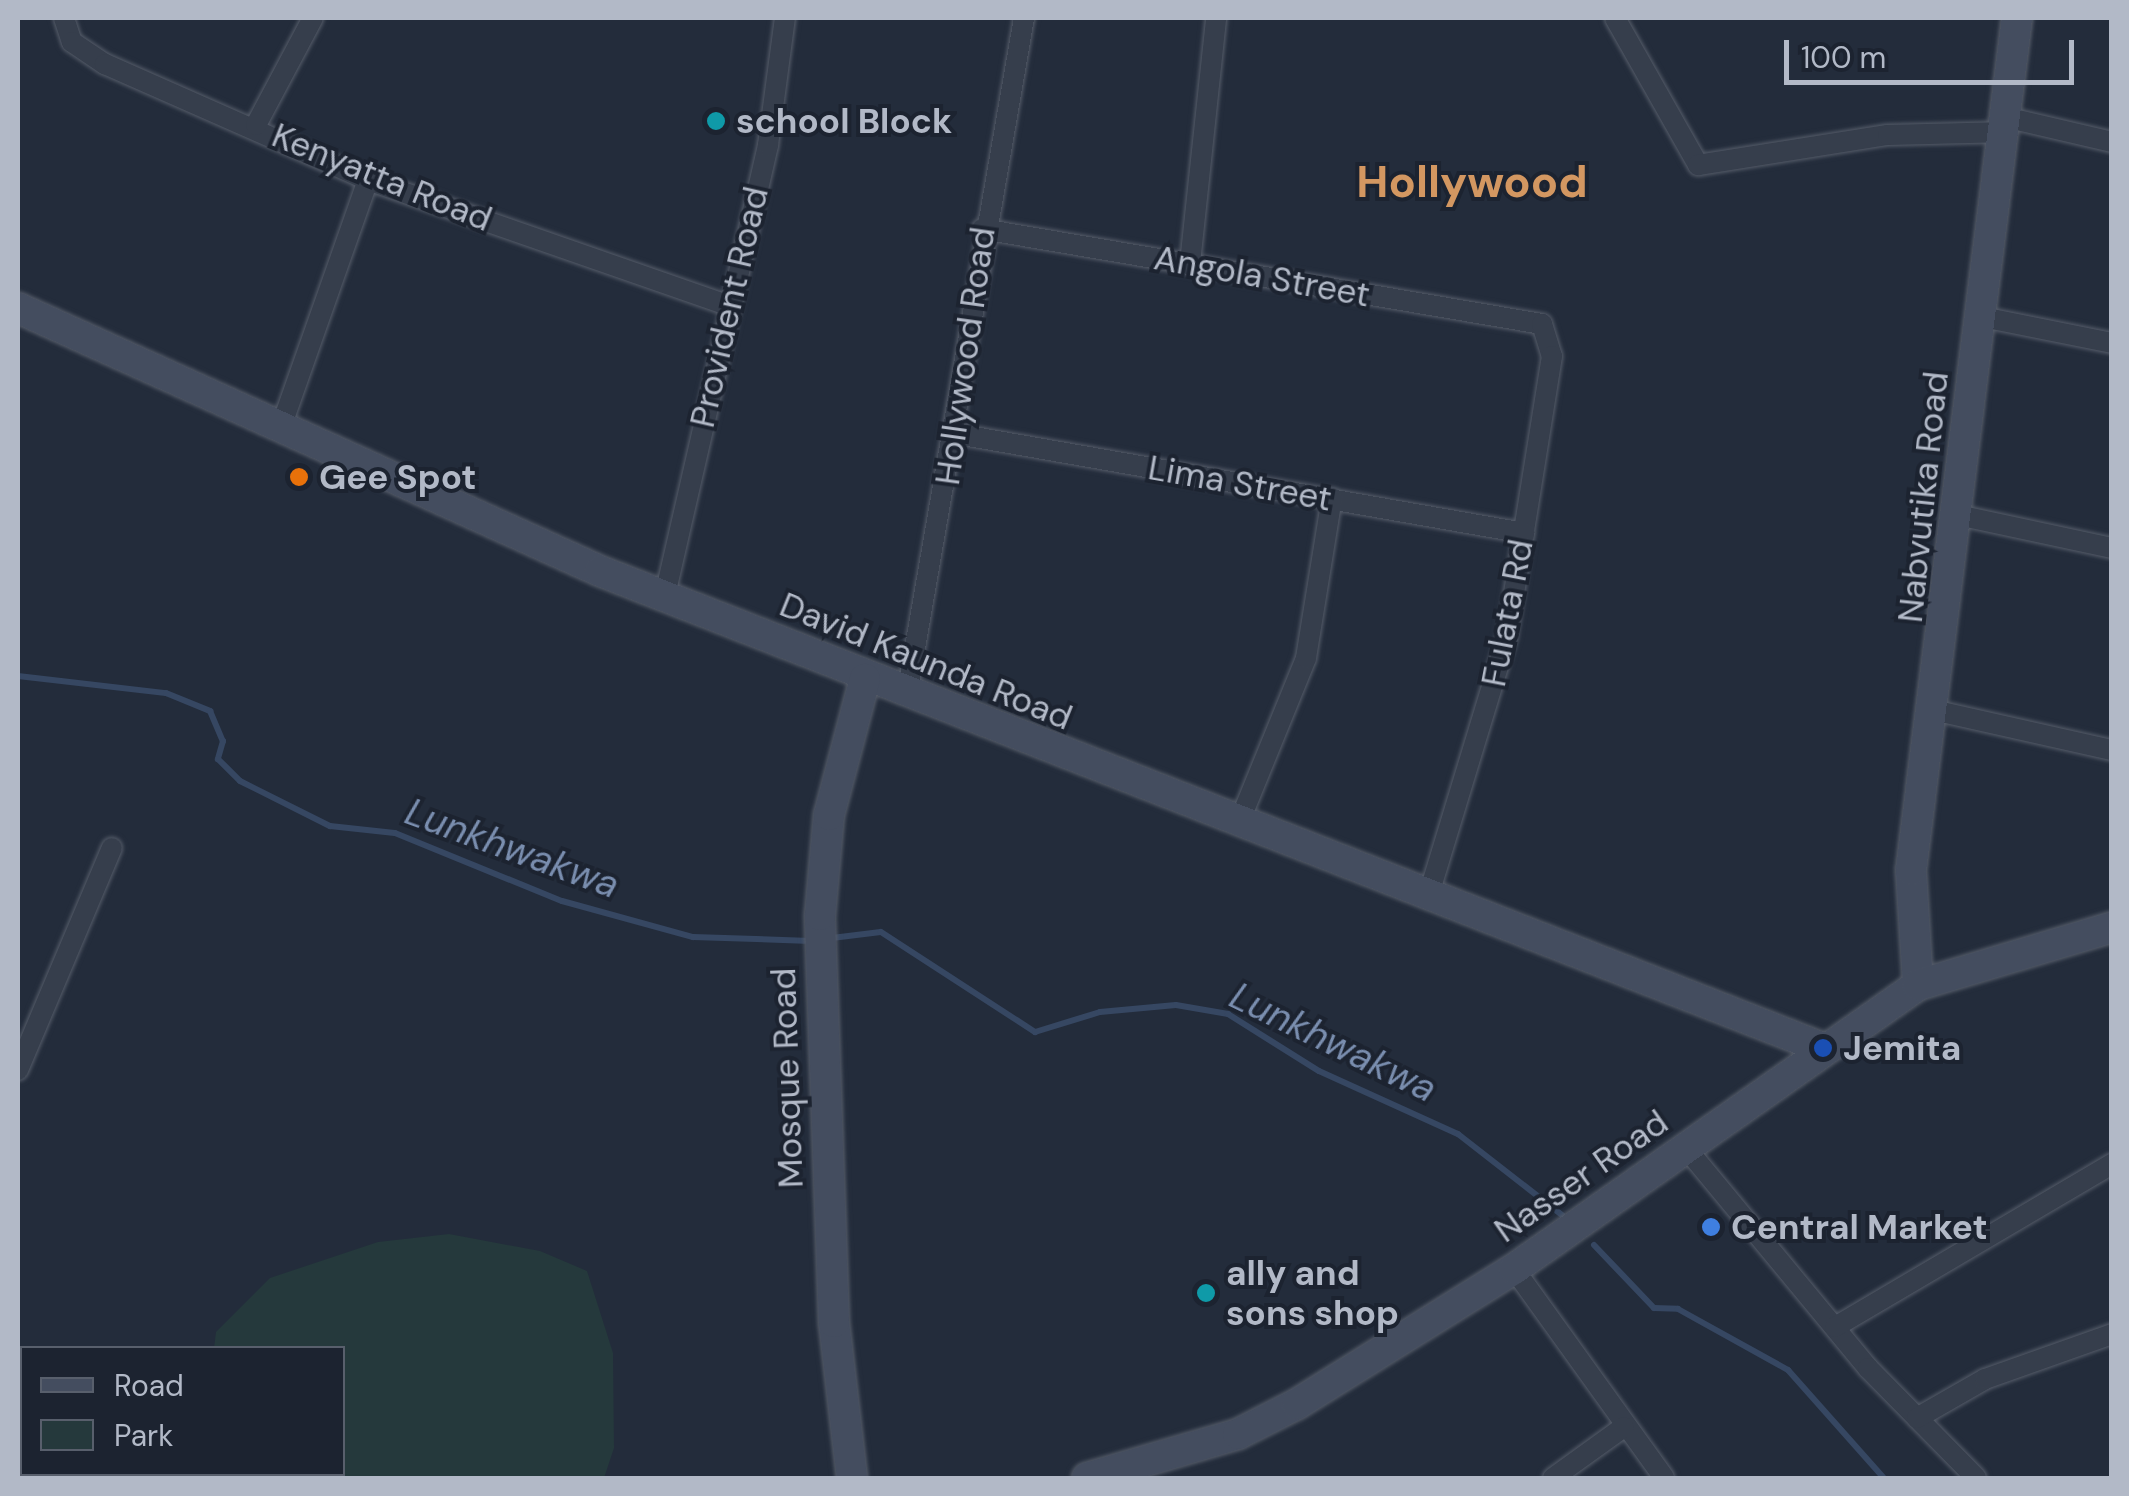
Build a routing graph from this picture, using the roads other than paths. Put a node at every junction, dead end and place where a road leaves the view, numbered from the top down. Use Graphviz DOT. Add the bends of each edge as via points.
graph roads {
  1 [pos="64,18"];
  2 [pos="313,18"];
  3 [pos="785,18"];
  4 [pos="1024,18"];
  5 [pos="1216,18"];
  6 [pos="1615,18"];
  7 [pos="2017,18"];
  8 [pos="2008,125"];
  9 [pos="256,126"];
  10 [pos="2112,142"];
  11 [pos="368,180"];
  12 [pos="982,229"];
  13 [pos="1190,264"];
  14 [pos="726,305"];
  15 [pos="18,308"];
  16 [pos="1982,317"];
  17 [pos="1542,324"];
  18 [pos="2112,343"];
  19 [pos="281,427"];
  20 [pos="956,434"];
  21 [pos="1332,498"];
  22 [pos="1958,516"];
  23 [pos="1524,534"];
  24 [pos="2112,548"];
  25 [pos="665,596"];
  26 [pos="866,679"];
  27 [pos="907,694"];
  28 [pos="1936,712"];
  29 [pos="2112,750"];
  30 [pos="1238,825"];
  31 [pos="112,848"];
  32 [pos="1428,897"];
  33 [pos="2112,928"];
  34 [pos="1918,985"];
  35 [pos="1823,1048"];
  36 [pos="18,1070"];
  37 [pos="1686,1148"];
  38 [pos="2112,1164"];
  39 [pos="1514,1269"];
  40 [pos="1835,1328"];
  41 [pos="2112,1334"];
  42 [pos="1917,1418"];
  43 [pos="1624,1427"];
  44 [pos="852,1478"];
  45 [pos="1087,1478"];
  46 [pos="1554,1478"];
  47 [pos="1664,1478"];
  48 [pos="1976,1478"];
  1 -- 9 [label="street, Kenyatta Road" via="72,42 105,64"];
  2 -- 9 [label="street"];
  3 -- 14 [label="street, Provident Road" via="768,145"];
  4 -- 12 [label="street, Hollywood Road"];
  5 -- 13 [label="street"];
  6 -- 8 [label="street" via="1698,165 1888,135"];
  7 -- 8 [label="street, Nabvutika Road"];
  8 -- 10 [label="street"];
  8 -- 16 [label="street, Nabvutika Road"];
  9 -- 11 [label="street, Kenyatta Road"];
  11 -- 14 [label="street, Kenyatta Road"];
  11 -- 19 [label="street"];
  12 -- 13 [label="street, Angola Street"];
  12 -- 20 [label="street, Hollywood Road"];
  13 -- 17 [label="street, Angola Street"];
  14 -- 25 [label="street, Provident Road"];
  15 -- 19 [label="street, David Kaunda Road"];
  16 -- 18 [label="street"];
  16 -- 22 [label="street, Nabvutika Road"];
  17 -- 23 [label="street, Fulata Rd" via="1552,356"];
  19 -- 25 [label="street, David Kaunda Road"];
  20 -- 21 [label="street, Lima Street"];
  20 -- 27 [label="street, Hollywood Road"];
  21 -- 23 [label="street, Lima Street"];
  21 -- 30 [label="street" via="1306,658"];
  22 -- 24 [label="street"];
  22 -- 28 [label="street, Nabvutika Road"];
  23 -- 32 [label="street, Fulata Rd" via="1497,675"];
  25 -- 26 [label="street, David Kaunda Road"];
  26 -- 27 [label="street, David Kaunda Road"];
  26 -- 44 [label="street, Mosque Road" via="829,815 820,915 834,1322"];
  27 -- 30 [label="street, David Kaunda Road"];
  28 -- 29 [label="street"];
  28 -- 34 [label="street, Nabvutika Road" via="1911,870"];
  30 -- 32 [label="street, David Kaunda Road"];
  31 -- 36 [label="street"];
  32 -- 35 [label="street, David Kaunda Road"];
  33 -- 34 [label="street, Nasser Road"];
  34 -- 35 [label="street, Nasser Road"];
  35 -- 37 [label="street, Nasser Road"];
  37 -- 39 [label="street, Nasser Road"];
  37 -- 40 [label="street"];
  38 -- 40 [label="street"];
  39 -- 43 [label="street"];
  39 -- 45 [label="street, Nasser Road" via="1238,1434"];
  40 -- 42 [label="street"];
  41 -- 42 [label="street" via="1985,1379"];
  42 -- 48 [label="street"];
  43 -- 46 [label="street"];
  43 -- 47 [label="street"];
}
